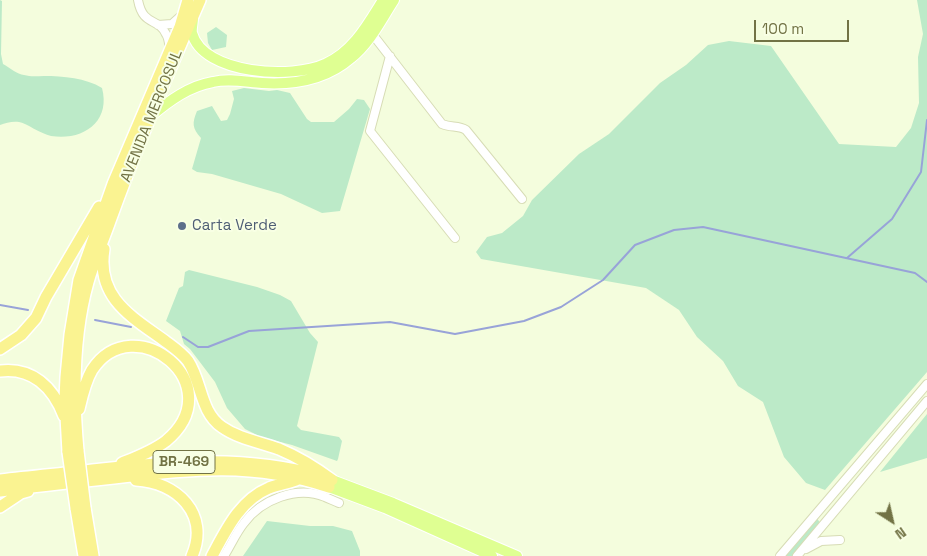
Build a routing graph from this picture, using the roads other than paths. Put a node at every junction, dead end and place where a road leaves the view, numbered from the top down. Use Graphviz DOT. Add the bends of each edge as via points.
graph roads {
  1 [pos="138,0"];
  2 [pos="188,0"];
  3 [pos="200,0"];
  4 [pos="383,0"];
  5 [pos="394,0"];
  6 [pos="188,14"];
  7 [pos="158,25"];
  8 [pos="369,30"];
  9 [pos="170,51"];
  10 [pos="390,56"];
  11 [pos="150,117"];
  12 [pos="113,184"];
  13 [pos="522,199"];
  14 [pos="106,233"];
  15 [pos="455,238"];
  16 [pos="0,349"];
  17 [pos="0,372"];
  18 [pos="927,384"];
  19 [pos="927,401"];
  20 [pos="71,426"];
  21 [pos="110,468"];
  22 [pos="0,472"];
  23 [pos="34,477"];
  24 [pos="102,479"];
  25 [pos="300,479"];
  26 [pos="0,480"];
  27 [pos="330,483"];
  28 [pos="843,483"];
  29 [pos="46,485"];
  30 [pos="0,491"];
  31 [pos="339,503"];
  32 [pos="0,507"];
  33 [pos="825,524"];
  34 [pos="840,540"];
  35 [pos="86,542"];
  36 [pos="798,554"];
  37 [pos="79,556"];
  38 [pos="84,556"];
  39 [pos="93,556"];
  40 [pos="98,556"];
  41 [pos="192,556"];
  42 [pos="212,556"];
  43 [pos="224,556"];
  44 [pos="492,556"];
  45 [pos="517,556"];
  46 [pos="780,556"];
  1 -- 7 [label="street" via="140,12"];
  2 -- 6 [label="highway, AVENIDA MERCOSUL"];
  3 -- 6 [label="highway, AVENIDA MERCOSUL"];
  4 -- 8 [label="main road"];
  5 -- 8 [label="main road"];
  6 -- 7 [label="street" via="172,24"];
  6 -- 8 [label="main road" via="192,34 209,56 231,66 269,72 307,71 327,64"];
  6 -- 9 [label="highway, AVENIDA MERCOSUL"];
  6 -- 11 [label="highway, AVENIDA MERCOSUL"];
  7 -- 9 [label="street" via="166,33"];
  8 -- 10 [label="street"];
  8 -- 11 [label="main road" via="352,58 331,72 288,83 213,82 166,102"];
  9 -- 12 [label="highway, AVENIDA MERCOSUL"];
  10 -- 13 [label="street" via="442,124 466,130"];
  10 -- 15 [label="street" via="370,131"];
  11 -- 14 [label="highway, AVENIDA MERCOSUL"];
  12 -- 16 [label="highway" via="36,318"];
  12 -- 20 [label="highway" via="79,280 66,378"];
  14 -- 20 [label="highway" via="88,282 81,318"];
  14 -- 27 [label="highway" via="102,258 112,296 133,319 188,361 205,406 215,422 238,436 280,450 315,468"];
  17 -- 20 [label="highway" via="26,373 43,382"];
  18 -- 28 [label="street"];
  19 -- 33 [label="street"];
  20 -- 21 [label="highway" via="85,384 96,365 106,356 126,348 140,347 160,352 176,365 188,395 187,408 179,426 159,446"];
  20 -- 35 [label="highway, bridge"];
  21 -- 23 [label="highway, BR-469"];
  21 -- 27 [label="highway, BR-469" via="233,461 302,471"];
  22 -- 23 [label="highway"];
  23 -- 26 [label="highway, BR-469"];
  24 -- 25 [label="highway, BR-469" via="219,469"];
  24 -- 29 [label="highway, BR-469"];
  24 -- 41 [label="highway" via="144,480 180,496 192,511 196,524"];
  25 -- 27 [label="highway, BR-469"];
  25 -- 42 [label="highway" via="270,488 245,504 233,518"];
  27 -- 44 [label="main road"];
  27 -- 45 [label="main road" via="393,503"];
  28 -- 33 [label="street" via="821,513"];
  28 -- 46 [label="street"];
  29 -- 30 [label="highway, BR-469"];
  29 -- 32 [label="highway" via="22,493"];
  31 -- 43 [label="street" via="324,496 307,494 268,502 244,523"];
  33 -- 36 [label="street"];
  34 -- 36 [label="street" via="821,541"];
  35 -- 37 [label="highway"];
  35 -- 38 [label="highway"];
  35 -- 39 [label="highway"];
  35 -- 40 [label="highway"];
}
